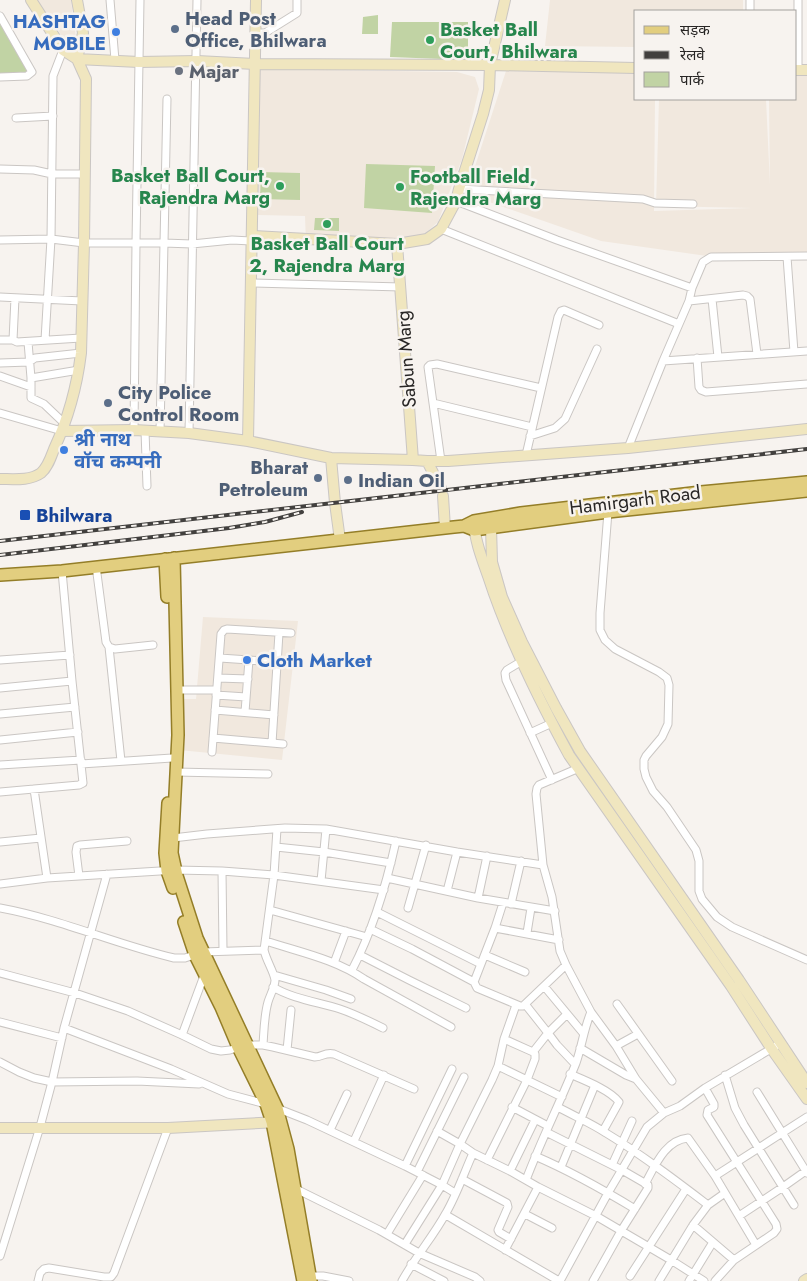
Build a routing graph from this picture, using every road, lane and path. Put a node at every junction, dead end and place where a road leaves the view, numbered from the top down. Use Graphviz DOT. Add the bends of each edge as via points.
graph roads {
  1 [pos="31,0"];
  2 [pos="77,0"];
  3 [pos="110,0"];
  4 [pos="140,0"];
  5 [pos="197,0"];
  6 [pos="256,0"];
  7 [pos="298,0"];
  8 [pos="505,0"];
  9 [pos="798,0"];
  10 [pos="0,16"];
  11 [pos="255,33"];
  12 [pos="63,50"];
  13 [pos="77,60"];
  14 [pos="116,60"];
  15 [pos="197,61"];
  16 [pos="139,62"];
  17 [pos="255,64"];
  18 [pos="490,65"];
  19 [pos="634,68"];
  20 [pos="800,70"];
  21 [pos="0,77"];
  22 [pos="167,99"];
  23 [pos="53,116"];
  24 [pos="16,118"];
  25 [pos="0,169"];
  26 [pos="52,174"];
  27 [pos="85,174"];
  28 [pos="459,189"];
  29 [pos="456,201"];
  30 [pos="693,204"];
  31 [pos="441,229"];
  32 [pos="252,238"];
  33 [pos="0,240"];
  34 [pos="50,240"];
  35 [pos="84,243"];
  36 [pos="136,243"];
  37 [pos="164,244"];
  38 [pos="192,244"];
  39 [pos="397,244"];
  40 [pos="807,256"];
  41 [pos="787,257"];
  42 [pos="251,283"];
  43 [pos="401,287"];
  44 [pos="692,288"];
  45 [pos="0,297"];
  46 [pos="15,298"];
  47 [pos="48,298"];
  48 [pos="712,299"];
  49 [pos="82,301"];
  50 [pos="689,301"];
  51 [pos="600,324"];
  52 [pos="679,324"];
  53 [pos="81,338"];
  54 [pos="0,340"];
  55 [pos="13,340"];
  56 [pos="45,340"];
  57 [pos="28,342"];
  58 [pos="597,349"];
  59 [pos="807,351"];
  60 [pos="794,352"];
  61 [pos="80,353"];
  62 [pos="757,354"];
  63 [pos="718,357"];
  64 [pos="697,358"];
  65 [pos="663,361"];
  66 [pos="29,362"];
  67 [pos="0,363"];
  68 [pos="79,370"];
  69 [pos="0,376"];
  70 [pos="31,378"];
  71 [pos="807,384"];
  72 [pos="31,387"];
  73 [pos="541,388"];
  74 [pos="433,403"];
  75 [pos="0,413"];
  76 [pos="64,427"];
  77 [pos="532,427"];
  78 [pos="807,429"];
  79 [pos="140,430"];
  80 [pos="160,432"];
  81 [pos="189,433"];
  82 [pos="530,436"];
  83 [pos="248,441"];
  84 [pos="628,448"];
  85 [pos="526,455"];
  86 [pos="331,458"];
  87 [pos="413,460"];
  88 [pos="427,461"];
  89 [pos="441,461"];
  90 [pos="0,479"];
  91 [pos="807,482"];
  92 [pos="148,486"];
  93 [pos="807,491"];
  94 [pos="608,512"];
  95 [pos="490,523"];
  96 [pos="471,525"];
  97 [pos="445,528"];
  98 [pos="340,540"];
  99 [pos="169,559"];
  100 [pos="96,566"];
  101 [pos="62,570"];
  102 [pos="0,576"];
  103 [pos="279,633"];
  104 [pos="291,633"];
  105 [pos="153,646"];
  106 [pos="110,647"];
  107 [pos="70,655"];
  108 [pos="220,658"];
  109 [pos="0,660"];
  110 [pos="249,660"];
  111 [pos="522,661"];
  112 [pos="278,662"];
  113 [pos="218,678"];
  114 [pos="248,679"];
  115 [pos="72,681"];
  116 [pos="0,688"];
  117 [pos="177,690"];
  118 [pos="217,693"];
  119 [pos="246,697"];
  120 [pos="75,707"];
  121 [pos="215,710"];
  122 [pos="245,712"];
  123 [pos="0,714"];
  124 [pos="274,715"];
  125 [pos="552,723"];
  126 [pos="78,732"];
  127 [pos="530,733"];
  128 [pos="213,738"];
  129 [pos="0,740"];
  130 [pos="272,743"];
  131 [pos="283,744"];
  132 [pos="212,752"];
  133 [pos="172,758"];
  134 [pos="121,761"];
  135 [pos="81,762"];
  136 [pos="0,765"];
  137 [pos="579,768"];
  138 [pos="176,772"];
  139 [pos="268,774"];
  140 [pos="552,780"];
  141 [pos="34,789"];
  142 [pos="0,792"];
  143 [pos="277,829"];
  144 [pos="326,829"];
  145 [pos="41,838"];
  146 [pos="173,838"];
  147 [pos="396,840"];
  148 [pos="127,841"];
  149 [pos="0,842"];
  150 [pos="426,846"];
  151 [pos="276,848"];
  152 [pos="324,852"];
  153 [pos="457,852"];
  154 [pos="487,856"];
  155 [pos="521,861"];
  156 [pos="391,863"];
  157 [pos="543,865"];
  158 [pos="172,871"];
  159 [pos="222,872"];
  160 [pos="107,874"];
  161 [pos="274,875"];
  162 [pos="79,876"];
  163 [pos="47,878"];
  164 [pos="387,878"];
  165 [pos="321,881"];
  166 [pos="0,884"];
  167 [pos="415,884"];
  168 [pos="384,890"];
  169 [pos="447,892"];
  170 [pos="478,898"];
  171 [pos="503,903"];
  172 [pos="512,904"];
  173 [pos="0,908"];
  174 [pos="408,908"];
  175 [pos="531,908"];
  176 [pos="270,910"];
  177 [pos="555,911"];
  178 [pos="377,912"];
  179 [pos="495,928"];
  180 [pos="370,929"];
  181 [pos="346,930"];
  182 [pos="90,933"];
  183 [pos="527,934"];
  184 [pos="367,937"];
  185 [pos="559,940"];
  186 [pos="266,941"];
  187 [pos="223,950"];
  188 [pos="264,950"];
  189 [pos="199,953"];
  190 [pos="360,955"];
  191 [pos="484,955"];
  192 [pos="807,960"];
  193 [pos="334,963"];
  194 [pos="481,964"];
  195 [pos="566,965"];
  196 [pos="207,969"];
  197 [pos="352,970"];
  198 [pos="524,972"];
  199 [pos="0,973"];
  200 [pos="274,976"];
  201 [pos="474,982"];
  202 [pos="544,986"];
  203 [pos="273,987"];
  204 [pos="75,993"];
  205 [pos="351,999"];
  206 [pos="525,1004"];
  207 [pos="617,1004"];
  208 [pos="516,1005"];
  209 [pos="466,1008"];
  210 [pos="291,1010"];
  211 [pos="591,1012"];
  212 [pos="568,1014"];
  213 [pos="0,1022"];
  214 [pos="451,1027"];
  215 [pos="64,1028"];
  216 [pos="383,1028"];
  217 [pos="548,1033"];
  218 [pos="584,1033"];
  219 [pos="638,1034"];
  220 [pos="182,1035"];
  221 [pos="62,1038"];
  222 [pos="504,1040"];
  223 [pos="263,1045"];
  224 [pos="243,1046"];
  225 [pos="616,1046"];
  226 [pos="776,1046"];
  227 [pos="580,1048"];
  228 [pos="287,1050"];
  229 [pos="533,1052"];
  230 [pos="0,1062"];
  231 [pos="575,1064"];
  232 [pos="498,1066"];
  233 [pos="452,1069"];
  234 [pos="570,1074"];
  235 [pos="725,1075"];
  236 [pos="384,1076"];
  237 [pos="464,1078"];
  238 [pos="527,1080"];
  239 [pos="636,1080"];
  240 [pos="672,1081"];
  241 [pos="52,1082"];
  242 [pos="807,1083"];
  243 [pos="204,1084"];
  244 [pos="595,1085"];
  245 [pos="705,1088"];
  246 [pos="414,1089"];
  247 [pos="757,1092"];
  248 [pos="346,1094"];
  249 [pos="562,1097"];
  250 [pos="807,1098"];
  251 [pos="271,1106"];
  252 [pos="512,1107"];
  253 [pos="558,1107"];
  254 [pos="664,1113"];
  255 [pos="807,1117"];
  256 [pos="581,1119"];
  257 [pos="535,1120"];
  258 [pos="632,1121"];
  259 [pos="276,1122"];
  260 [pos="40,1127"];
  261 [pos="0,1128"];
  262 [pos="168,1128"];
  263 [pos="547,1129"];
  264 [pos="330,1130"];
  265 [pos="437,1131"];
  266 [pos="603,1131"];
  267 [pos="782,1132"];
  268 [pos="354,1141"];
  269 [pos="622,1143"];
  270 [pos="460,1144"];
  271 [pos="571,1144"];
  272 [pos="758,1148"];
  273 [pos="633,1150"];
  274 [pos="473,1153"];
  275 [pos="535,1156"];
  276 [pos="487,1160"];
  277 [pos="737,1162"];
  278 [pos="612,1165"];
  279 [pos="405,1166"];
  280 [pos="655,1166"];
  281 [pos="561,1168"];
  282 [pos="622,1170"];
  283 [pos="510,1171"];
  284 [pos="806,1171"];
  285 [pos="420,1173"];
  286 [pos="715,1176"];
  287 [pos="462,1179"];
  288 [pos="526,1180"];
  289 [pos="645,1184"];
  290 [pos="442,1185"];
  291 [pos="538,1187"];
  292 [pos="783,1187"];
  293 [pos="686,1188"];
  294 [pos="296,1189"];
  295 [pos="608,1193"];
  296 [pos="725,1193"];
  297 [pos="455,1194"];
  298 [pos="762,1201"];
  299 [pos="708,1205"];
  300 [pos="794,1205"];
  301 [pos="635,1208"];
  302 [pos="525,1214"];
  303 [pos="446,1215"];
  304 [pos="596,1216"];
  305 [pos="739,1216"];
  306 [pos="693,1225"];
  307 [pos="0,1227"];
  308 [pos="552,1228"];
  309 [pos="8,1231"];
  310 [pos="621,1231"];
  311 [pos="387,1234"];
  312 [pos="511,1239"];
  313 [pos="713,1242"];
  314 [pos="405,1244"];
  315 [pos="2,1245"];
  316 [pos="756,1245"];
  317 [pos="649,1247"];
  318 [pos="505,1250"];
  319 [pos="419,1253"];
  320 [pos="0,1256"];
  321 [pos="671,1260"];
  322 [pos="734,1260"];
  323 [pos="411,1264"];
  324 [pos="693,1273"];
  325 [pos="630,1276"];
  326 [pos="99,1279"];
  327 [pos="308,1279"];
  328 [pos="38,1281"];
  329 [pos="349,1281"];
  330 [pos="402,1281"];
  331 [pos="444,1281"];
  332 [pos="480,1281"];
  333 [pos="559,1281"];
  334 [pos="593,1281"];
  335 [pos="659,1281"];
  336 [pos="689,1281"];
  337 [pos="704,1281"];
  338 [pos="715,1281"];
  1 -- 12 [label="street"];
  2 -- 13 [label="street" via="83,33"];
  3 -- 14 [label="street"];
  4 -- 16 [label="street"];
  5 -- 15 [label="street"];
  6 -- 11 [label="street"];
  7 -- 11 [label="street" via="297,13 265,33"];
  8 -- 18 [label="street"];
  9 -- 20 [label="street"];
  10 -- 21 [label="street" via="32,72 27,76"];
  11 -- 17 [label="street"];
  12 -- 13 [label="street"];
  12 -- 23 [label="street" via="53,76"];
  13 -- 14 [label="street"];
  13 -- 27 [label="street" via="86,79"];
  14 -- 16 [label="street"];
  15 -- 16 [label="street"];
  15 -- 17 [label="street"];
  15 -- 38 [label="street"];
  16 -- 36 [label="street"];
  17 -- 18 [label="street"];
  17 -- 32 [label="street"];
  18 -- 19 [label="street"];
  18 -- 28 [label="street" via="489,90"];
  22 -- 37 [label="street"];
  23 -- 24 [label="street"];
  23 -- 26 [label="street"];
  25 -- 26 [label="street"];
  26 -- 27 [label="street"];
  26 -- 34 [label="street"];
  27 -- 35 [label="street"];
  28 -- 29 [label="street"];
  28 -- 30 [label="street"];
  29 -- 31 [label="street"];
  29 -- 44 [label="street"];
  31 -- 39 [label="street" via="427,239"];
  31 -- 52 [label="street"];
  32 -- 38 [label="street"];
  32 -- 39 [label="street"];
  32 -- 42 [label="street"];
  33 -- 34 [label="street"];
  34 -- 35 [label="street"];
  34 -- 47 [label="street"];
  35 -- 36 [label="street"];
  35 -- 49 [label="street"];
  36 -- 37 [label="street"];
  36 -- 79 [label="street"];
  37 -- 38 [label="street"];
  37 -- 80 [label="street"];
  38 -- 81 [label="street"];
  39 -- 43 [label="street, Sabun Marg"];
  40 -- 41 [label="street"];
  41 -- 44 [label="street" via="711,258 703,262"];
  41 -- 60 [label="street"];
  42 -- 43 [label="street"];
  42 -- 83 [label="street"];
  43 -- 87 [label="street, Sabun Marg"];
  44 -- 50 [label="street"];
  45 -- 46 [label="street"];
  46 -- 47 [label="street"];
  46 -- 55 [label="street"];
  47 -- 49 [label="street"];
  47 -- 56 [label="street"];
  48 -- 50 [label="street"];
  48 -- 62 [label="street" via="743,295 750,299"];
  48 -- 63 [label="street"];
  49 -- 53 [label="street"];
  50 -- 52 [label="street"];
  51 -- 73 [label="street" via="561,311"];
  52 -- 65 [label="street"];
  53 -- 56 [label="street"];
  53 -- 61 [label="street"];
  54 -- 55 [label="street"];
  55 -- 57 [label="street"];
  56 -- 57 [label="street"];
  57 -- 66 [label="street"];
  58 -- 82 [label="street" via="565,420 555,428"];
  59 -- 60 [label="street"];
  60 -- 62 [label="street"];
  61 -- 66 [label="street" via="35,358"];
  61 -- 68 [label="street"];
  62 -- 63 [label="street"];
  63 -- 64 [label="street"];
  64 -- 65 [label="street"];
  64 -- 71 [label="street" via="699,387 706,392"];
  65 -- 84 [label="street"];
  66 -- 67 [label="street"];
  66 -- 70 [label="street"];
  68 -- 70 [label="street"];
  68 -- 76 [label="street"];
  69 -- 72 [label="street"];
  70 -- 72 [label="street"];
  72 -- 76 [label="street" via="31,398 44,404"];
  73 -- 74 [label="street" via="430,364"];
  73 -- 77 [label="street"];
  74 -- 77 [label="street"];
  74 -- 89 [label="street"];
  75 -- 76 [label="street"];
  76 -- 79 [label="street"];
  76 -- 90 [label="street" via="41,473 32,478"];
  77 -- 82 [label="street"];
  78 -- 84 [label="street"];
  79 -- 80 [label="street"];
  79 -- 92 [label="street"];
  80 -- 81 [label="street"];
  81 -- 83 [label="street"];
  82 -- 85 [label="street"];
  83 -- 86 [label="street"];
  84 -- 85 [label="street"];
  85 -- 89 [label="street"];
  86 -- 87 [label="street"];
  86 -- 98 [label="street"];
  87 -- 88 [label="street"];
  88 -- 89 [label="street"];
  88 -- 97 [label="street" via="442,492"];
  91 -- 95 [label="main road, Hamirgarh Road" via="606,503"];
  93 -- 94 [label="main road, Hamirgarh Road"];
  94 -- 95 [label="main road, Hamirgarh Road"];
  94 -- 192 [label="street" via="600,630 614,649 659,672 667,678 669,685 668,724 644,760 646,777 696,850 699,891 712,912 732,927"];
  95 -- 96 [label="main road, Hamirgarh Road"];
  95 -- 226 [label="street" via="492,562 502,597 556,708 580,751 647,846"];
  96 -- 97 [label="main road, Hamirgarh Road"];
  96 -- 111 [label="street" via="506,626"];
  97 -- 98 [label="main road, Hamirgarh Road"];
  98 -- 99 [label="main road, Hamirgarh Road"];
  99 -- 100 [label="main road, Hamirgarh Road"];
  99 -- 117 [label="main road"];
  99 -- 133 [label="main road"];
  100 -- 101 [label="main road, Hamirgarh Road"];
  100 -- 106 [label="street" via="106,642"];
  101 -- 102 [label="main road, Hamirgarh Road"];
  101 -- 107 [label="street"];
  103 -- 104 [label="street"];
  103 -- 108 [label="street" via="224,630"];
  103 -- 112 [label="street"];
  105 -- 106 [label="street"];
  106 -- 134 [label="street"];
  107 -- 109 [label="street"];
  107 -- 115 [label="street"];
  108 -- 110 [label="street"];
  108 -- 113 [label="street"];
  110 -- 112 [label="street"];
  110 -- 114 [label="street"];
  111 -- 125 [label="street"];
  111 -- 127 [label="street" via="505,673"];
  112 -- 124 [label="street"];
  113 -- 114 [label="street"];
  113 -- 118 [label="street"];
  114 -- 119 [label="street"];
  115 -- 116 [label="street"];
  115 -- 120 [label="street"];
  117 -- 118 [label="street"];
  117 -- 138 [label="main road"];
  118 -- 119 [label="street"];
  118 -- 121 [label="street"];
  119 -- 122 [label="street"];
  120 -- 123 [label="street"];
  120 -- 126 [label="street"];
  121 -- 122 [label="street"];
  121 -- 128 [label="street"];
  122 -- 124 [label="street"];
  124 -- 130 [label="street"];
  125 -- 127 [label="street"];
  125 -- 137 [label="street"];
  126 -- 129 [label="street"];
  126 -- 135 [label="street"];
  127 -- 140 [label="street"];
  128 -- 130 [label="street"];
  128 -- 132 [label="street"];
  130 -- 131 [label="street"];
  133 -- 134 [label="street"];
  133 -- 158 [label="main road" via="165,853"];
  134 -- 135 [label="street"];
  135 -- 136 [label="street"];
  135 -- 141 [label="street" via="83,783"];
  137 -- 140 [label="street"];
  137 -- 226 [label="street"];
  138 -- 139 [label="street"];
  138 -- 146 [label="main road"];
  140 -- 157 [label="street" via="540,785 536,794"];
  141 -- 142 [label="street"];
  141 -- 145 [label="street"];
  143 -- 144 [label="street"];
  143 -- 146 [label="street"];
  143 -- 151 [label="street"];
  144 -- 147 [label="street"];
  144 -- 152 [label="street"];
  145 -- 149 [label="street"];
  145 -- 163 [label="street"];
  146 -- 158 [label="main road"];
  147 -- 150 [label="street"];
  147 -- 156 [label="street"];
  148 -- 162 [label="street" via="77,846"];
  150 -- 153 [label="street"];
  150 -- 167 [label="street"];
  151 -- 152 [label="street"];
  151 -- 161 [label="street"];
  152 -- 156 [label="street"];
  152 -- 165 [label="street"];
  153 -- 154 [label="street"];
  153 -- 169 [label="street"];
  154 -- 155 [label="street"];
  154 -- 170 [label="street"];
  155 -- 157 [label="street"];
  155 -- 172 [label="street"];
  156 -- 164 [label="street"];
  157 -- 177 [label="street"];
  158 -- 159 [label="street"];
  158 -- 160 [label="street"];
  158 -- 189 [label="main road" via="197,938"];
  159 -- 161 [label="street"];
  159 -- 187 [label="street"];
  160 -- 162 [label="street"];
  160 -- 182 [label="street"];
  161 -- 165 [label="street"];
  161 -- 176 [label="street"];
  162 -- 163 [label="street"];
  163 -- 166 [label="street"];
  164 -- 167 [label="street"];
  164 -- 168 [label="street"];
  165 -- 168 [label="street"];
  167 -- 169 [label="street"];
  167 -- 174 [label="street"];
  168 -- 178 [label="street"];
  169 -- 170 [label="street"];
  170 -- 171 [label="street"];
  171 -- 172 [label="street"];
  171 -- 179 [label="street"];
  172 -- 175 [label="street"];
  173 -- 182 [label="street" via="24,912"];
  175 -- 177 [label="street"];
  175 -- 183 [label="street"];
  176 -- 181 [label="street"];
  176 -- 186 [label="street"];
  177 -- 185 [label="street"];
  178 -- 180 [label="street"];
  178 -- 194 [label="street"];
  179 -- 183 [label="street"];
  179 -- 191 [label="street"];
  180 -- 184 [label="street"];
  180 -- 201 [label="street"];
  181 -- 184 [label="street"];
  181 -- 193 [label="street"];
  182 -- 189 [label="street" via="174,958"];
  182 -- 204 [label="street"];
  183 -- 185 [label="street"];
  184 -- 190 [label="street"];
  185 -- 195 [label="street"];
  186 -- 188 [label="street"];
  186 -- 193 [label="street"];
  187 -- 188 [label="street"];
  187 -- 189 [label="street"];
  188 -- 200 [label="street"];
  189 -- 196 [label="main road"];
  190 -- 197 [label="street"];
  190 -- 209 [label="street"];
  191 -- 194 [label="street"];
  191 -- 198 [label="street"];
  193 -- 197 [label="street"];
  194 -- 201 [label="street"];
  195 -- 202 [label="street"];
  195 -- 211 [label="street"];
  196 -- 220 [label="street"];
  196 -- 224 [label="main road"];
  197 -- 214 [label="street"];
  199 -- 204 [label="street"];
  200 -- 203 [label="street"];
  200 -- 205 [label="street"];
  201 -- 208 [label="street" via="477,988"];
  202 -- 206 [label="street"];
  202 -- 212 [label="street"];
  203 -- 216 [label="street" via="359,1016"];
  203 -- 223 [label="street" via="266,1011"];
  204 -- 215 [label="street"];
  204 -- 220 [label="street" via="128,1011"];
  206 -- 208 [label="street"];
  206 -- 217 [label="street"];
  207 -- 219 [label="street"];
  208 -- 222 [label="street"];
  210 -- 228 [label="street"];
  211 -- 218 [label="street"];
  211 -- 225 [label="street"];
  212 -- 217 [label="street"];
  212 -- 218 [label="street"];
  213 -- 221 [label="street"];
  215 -- 221 [label="street"];
  215 -- 243 [label="street"];
  217 -- 229 [label="street"];
  217 -- 231 [label="street"];
  218 -- 227 [label="street"];
  219 -- 225 [label="street"];
  219 -- 240 [label="street"];
  220 -- 224 [label="street" via="221,1051"];
  221 -- 241 [label="street"];
  222 -- 229 [label="street"];
  222 -- 232 [label="street"];
  223 -- 224 [label="street"];
  223 -- 228 [label="street"];
  224 -- 251 [label="main road"];
  225 -- 239 [label="street"];
  226 -- 235 [label="street"];
  226 -- 242 [label="street"];
  226 -- 250 [label="street"];
  227 -- 231 [label="street"];
  227 -- 239 [label="street"];
  228 -- 236 [label="street" via="315,1057 334,1054"];
  229 -- 238 [label="street" via="535,1059"];
  230 -- 241 [label="street" via="34,1078"];
  231 -- 234 [label="street"];
  232 -- 238 [label="street"];
  232 -- 270 [label="street"];
  233 -- 279 [label="street"];
  234 -- 244 [label="street"];
  234 -- 249 [label="street"];
  235 -- 245 [label="street"];
  235 -- 272 [label="street" via="735,1108"];
  236 -- 246 [label="street"];
  236 -- 268 [label="street"];
  237 -- 265 [label="street"];
  238 -- 249 [label="street"];
  238 -- 252 [label="street"];
  239 -- 254 [label="street"];
  241 -- 243 [label="street"];
  241 -- 260 [label="street"];
  243 -- 251 [label="street"];
  244 -- 256 [label="street"];
  244 -- 266 [label="street" via="619,1102"];
  245 -- 254 [label="street"];
  245 -- 277 [label="street" via="714,1104 708,1115"];
  247 -- 267 [label="street"];
  248 -- 264 [label="street"];
  249 -- 253 [label="street"];
  251 -- 259 [label="main road"];
  251 -- 264 [label="street"];
  252 -- 257 [label="street"];
  252 -- 276 [label="street"];
  253 -- 256 [label="street"];
  253 -- 263 [label="street"];
  254 -- 273 [label="street" via="647,1127"];
  255 -- 267 [label="street"];
  256 -- 266 [label="street"];
  256 -- 271 [label="street"];
  257 -- 263 [label="street"];
  257 -- 283 [label="street"];
  258 -- 269 [label="street"];
  259 -- 262 [label="street"];
  259 -- 294 [label="main road" via="288,1149"];
  259 -- 327 [label="main road" via="279,1151"];
  260 -- 261 [label="street"];
  260 -- 262 [label="street"];
  260 -- 309 [label="street"];
  262 -- 326 [label="street" via="114,1273 111,1277"];
  263 -- 271 [label="street"];
  263 -- 275 [label="street"];
  264 -- 268 [label="street"];
  265 -- 270 [label="street"];
  265 -- 285 [label="street"];
  266 -- 269 [label="street"];
  267 -- 272 [label="street"];
  267 -- 284 [label="street"];
  268 -- 279 [label="street"];
  269 -- 273 [label="street"];
  269 -- 278 [label="street"];
  270 -- 274 [label="street"];
  270 -- 290 [label="street"];
  271 -- 278 [label="street"];
  271 -- 281 [label="street"];
  272 -- 277 [label="street"];
  272 -- 292 [label="street"];
  273 -- 280 [label="street"];
  273 -- 282 [label="street"];
  274 -- 276 [label="street"];
  274 -- 287 [label="street"];
  275 -- 281 [label="street"];
  275 -- 288 [label="street"];
  276 -- 283 [label="street"];
  277 -- 286 [label="street"];
  277 -- 298 [label="street"];
  278 -- 282 [label="street"];
  279 -- 285 [label="street"];
  280 -- 286 [label="street" via="667,1147 688,1138"];
  280 -- 289 [label="street"];
  280 -- 293 [label="street"];
  281 -- 295 [label="street"];
  282 -- 289 [label="street"];
  282 -- 295 [label="street"];
  283 -- 288 [label="street"];
  284 -- 292 [label="street"];
  285 -- 290 [label="street"];
  285 -- 311 [label="street"];
  286 -- 296 [label="street"];
  287 -- 297 [label="street"];
  287 -- 312 [label="street" via="507,1203 498,1230"];
  288 -- 291 [label="street"];
  289 -- 301 [label="street" via="648,1188"];
  290 -- 297 [label="street"];
  290 -- 314 [label="street"];
  291 -- 302 [label="street"];
  291 -- 304 [label="street"];
  292 -- 298 [label="street"];
  292 -- 300 [label="street"];
  293 -- 299 [label="street"];
  293 -- 317 [label="street"];
  294 -- 311 [label="street"];
  294 -- 327 [label="main road"];
  295 -- 301 [label="street"];
  295 -- 304 [label="street"];
  296 -- 299 [label="street"];
  296 -- 305 [label="street"];
  297 -- 303 [label="street"];
  298 -- 305 [label="street"];
  298 -- 316 [label="street" via="777,1229"];
  299 -- 306 [label="street"];
  301 -- 310 [label="street"];
  302 -- 308 [label="street"];
  302 -- 312 [label="street"];
  303 -- 318 [label="street"];
  303 -- 319 [label="street"];
  304 -- 310 [label="street"];
  304 -- 333 [label="street"];
  305 -- 316 [label="street"];
  306 -- 313 [label="street"];
  306 -- 321 [label="street"];
  307 -- 309 [label="street"];
  309 -- 315 [label="street"];
  310 -- 317 [label="street"];
  310 -- 334 [label="street"];
  311 -- 314 [label="street"];
  312 -- 318 [label="street"];
  313 -- 322 [label="street"];
  313 -- 324 [label="street"];
  314 -- 319 [label="street"];
  315 -- 320 [label="street"];
  316 -- 322 [label="street"];
  317 -- 321 [label="street"];
  317 -- 325 [label="street"];
  318 -- 333 [label="street"];
  319 -- 323 [label="street"];
  319 -- 332 [label="street"];
  321 -- 324 [label="street"];
  321 -- 335 [label="street"];
  322 -- 338 [label="street"];
  323 -- 330 [label="street"];
  323 -- 331 [label="street"];
  324 -- 336 [label="street"];
  324 -- 337 [label="street"];
  326 -- 328 [label="street" via="49,1268 40,1273"];
  327 -- 329 [label="street" via="323,1276"];
}
